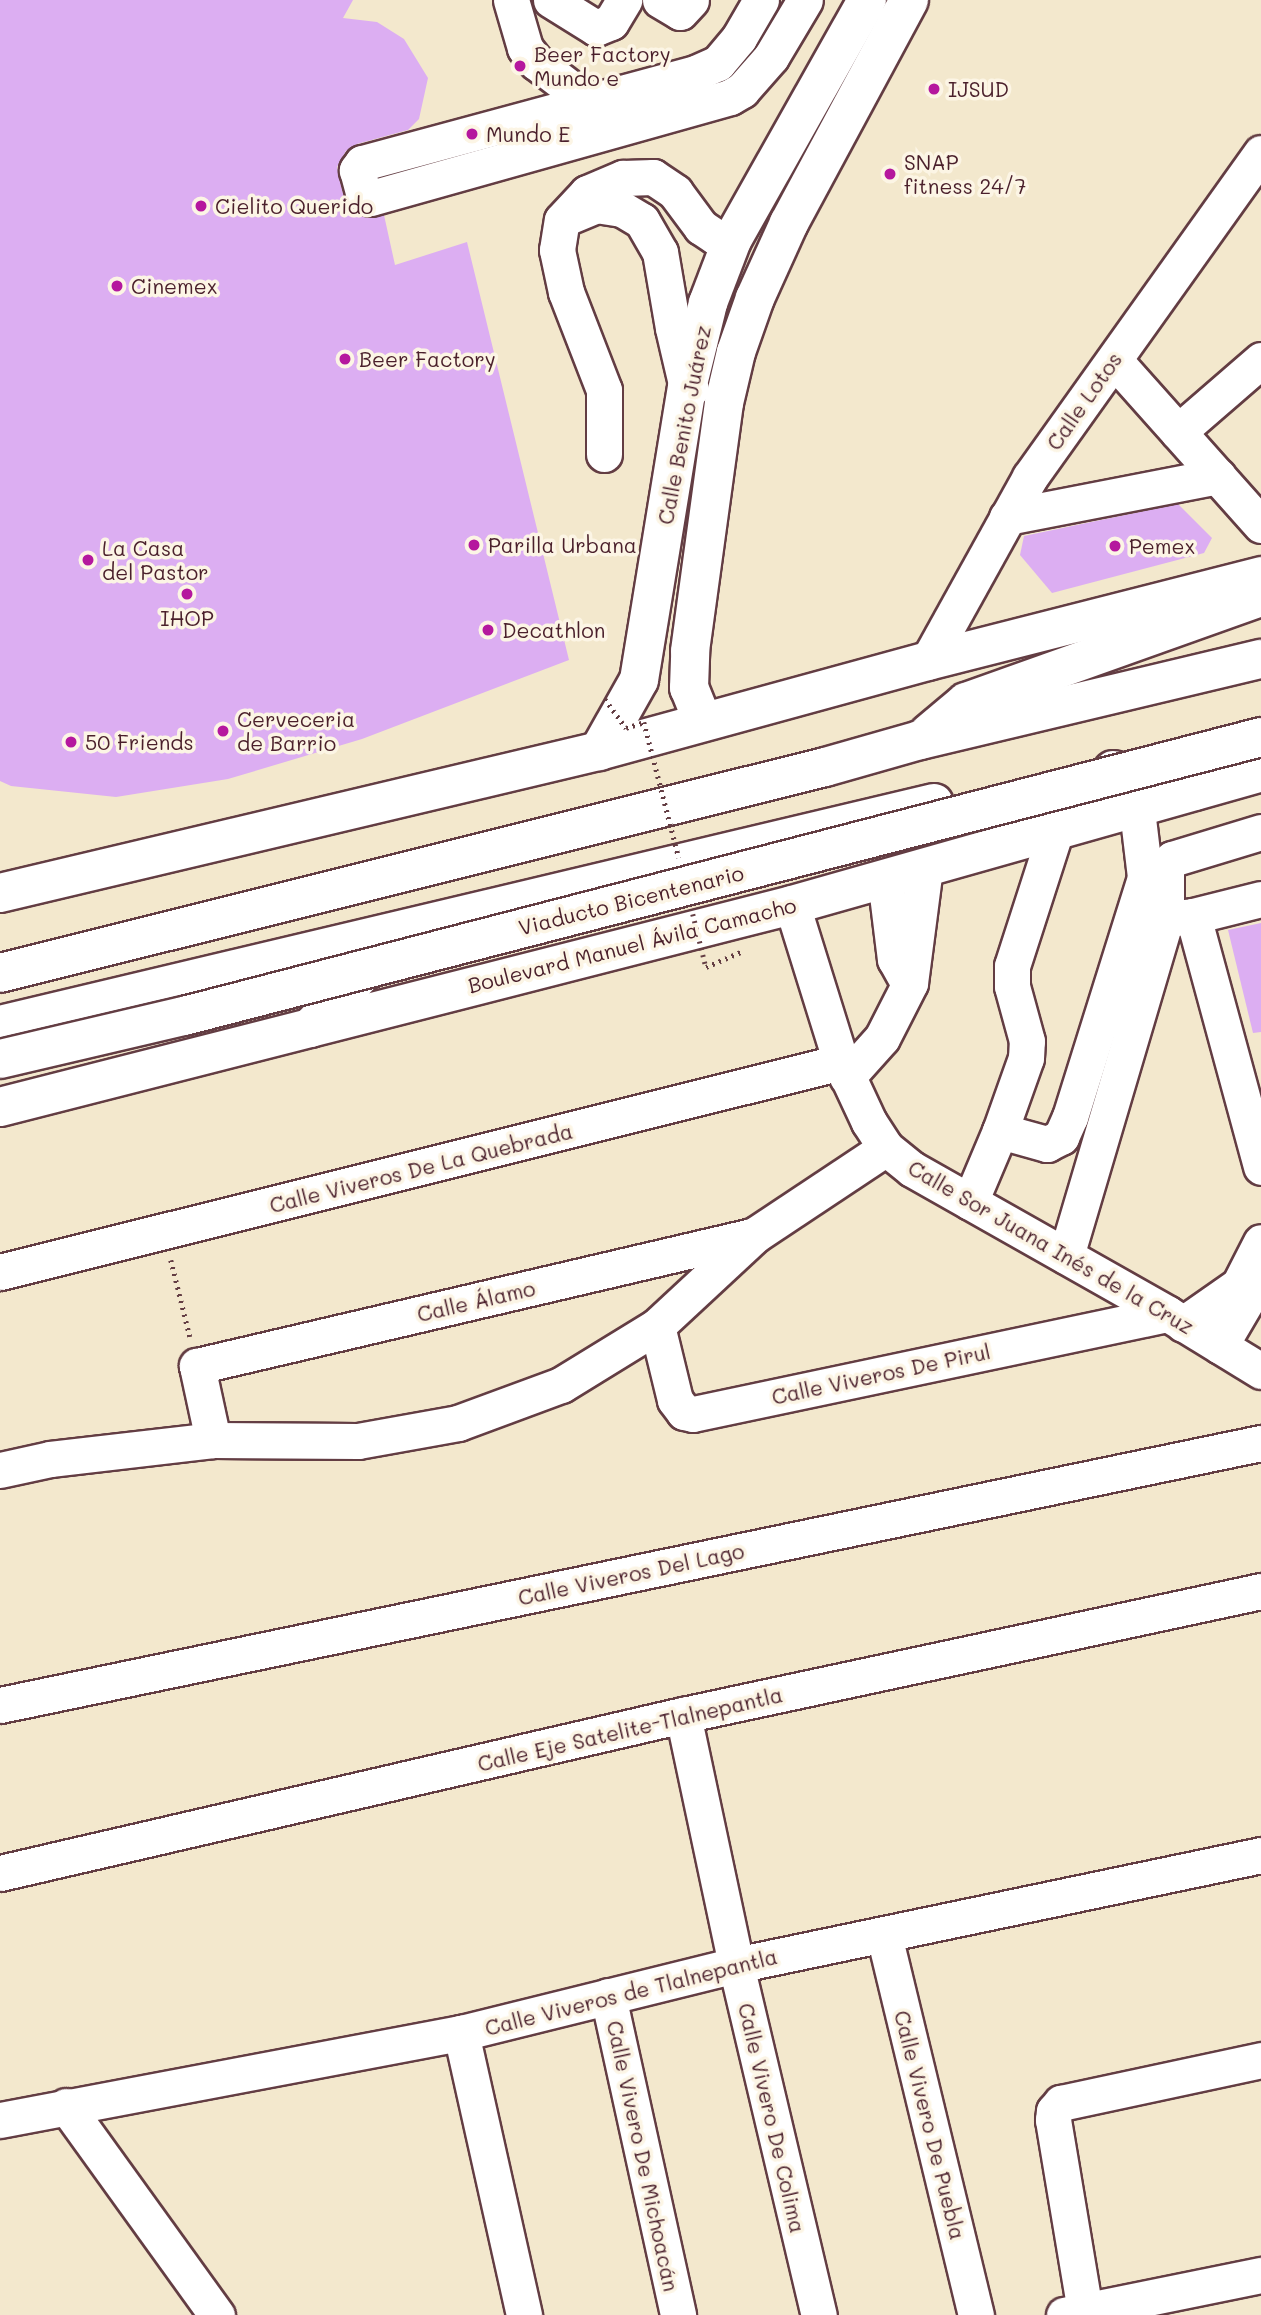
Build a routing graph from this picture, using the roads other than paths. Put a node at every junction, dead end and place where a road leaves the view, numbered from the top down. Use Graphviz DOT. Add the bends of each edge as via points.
graph roads {
  1 [pos="511,0"];
  2 [pos="551,0"];
  3 [pos="624,0"];
  4 [pos="660,0"];
  5 [pos="691,0"];
  6 [pos="761,0"];
  7 [pos="805,0"];
  8 [pos="867,0"];
  9 [pos="909,0"];
  10 [pos="587,101"];
  11 [pos="1261,153"];
  12 [pos="562,220"];
  13 [pos="732,240"];
  14 [pos="1114,360"];
  15 [pos="1261,360"];
  16 [pos="687,387"];
  17 [pos="724,403"];
  18 [pos="1178,432"];
  19 [pos="604,454"];
  20 [pos="1218,476"];
  21 [pos="1007,517"];
  22 [pos="1261,525"];
  23 [pos="1261,576"];
  24 [pos="1261,597"];
  25 [pos="1261,659"];
  26 [pos="928,661"];
  27 [pos="1261,721"];
  28 [pos="703,722"];
  29 [pos="1261,737"];
  30 [pos="919,740"];
  31 [pos="599,751"];
  32 [pos="1094,765"];
  33 [pos="1261,772"];
  34 [pos="1194,791"];
  35 [pos="1137,810"];
  36 [pos="1056,830"];
  37 [pos="1261,832"];
  38 [pos="925,867"];
  39 [pos="885,878"];
  40 [pos="0,893"];
  41 [pos="1261,899"];
  42 [pos="792,905"];
  43 [pos="1179,917"];
  44 [pos="404,929"];
  45 [pos="0,973"];
  46 [pos="910,983"];
  47 [pos="0,1026"];
  48 [pos="310,1028"];
  49 [pos="0,1059"];
  50 [pos="844,1070"];
  51 [pos="0,1107"];
  52 [pos="1000,1131"];
  53 [pos="886,1148"];
  54 [pos="1261,1167"];
  55 [pos="970,1202"];
  56 [pos="755,1235"];
  57 [pos="1261,1242"];
  58 [pos="1066,1256"];
  59 [pos="0,1272"];
  60 [pos="1261,1276"];
  61 [pos="1176,1319"];
  62 [pos="657,1326"];
  63 [pos="1220,1346"];
  64 [pos="1258,1362"];
  65 [pos="212,1440"];
  66 [pos="1261,1443"];
  67 [pos="0,1470"];
  68 [pos="1261,1591"];
  69 [pos="0,1705"];
  70 [pos="683,1715"];
  71 [pos="1261,1855"];
  72 [pos="0,1873"];
  73 [pos="884,1935"];
  74 [pos="736,1965"];
  75 [pos="608,1996"];
  76 [pos="461,2033"];
  77 [pos="1261,2060"];
  78 [pos="66,2106"];
  79 [pos="0,2120"];
  80 [pos="1261,2274"];
  81 [pos="1074,2313"];
  82 [pos="217,2315"];
  83 [pos="524,2315"];
  84 [pos="678,2315"];
  85 [pos="819,2315"];
  86 [pos="976,2315"];
  1 -- 10 [label="street" via="525,48"];
  2 -- 3 [label="street" via="596,28 611,22"];
  4 -- 5 [label="street" via="680,12"];
  6 -- 10 [label="street" via="718,63"];
  7 -- 10 [label="street" via="771,57 730,97 371,198 363,192 357,170 362,163"];
  8 -- 13 [label="main road, Calle Benito Juárez"];
  9 -- 17 [label="main road, Calle Benito Juárez" via="789,223 755,298"];
  11 -- 14 [label="street, Calle Lotos"];
  12 -- 13 [label="street" via="587,193 623,178 653,177 675,192 701,227"];
  12 -- 16 [label="street" via="596,205 622,209 642,221 660,252"];
  12 -- 19 [label="street" via="557,250 566,292 604,390"];
  13 -- 16 [label="main road, Calle Benito Juárez" via="709,303"];
  14 -- 18 [label="street"];
  14 -- 21 [label="street, Calle Lotos" via="1030,477"];
  15 -- 18 [label="street"];
  16 -- 17 [label="street"];
  16 -- 31 [label="main road, Calle Benito Juárez" via="639,680"];
  17 -- 28 [label="main road, Calle Benito Juárez" via="690,651 689,688"];
  18 -- 20 [label="street"];
  20 -- 21 [label="street"];
  20 -- 22 [label="street"];
  21 -- 26 [label="street, Calle Lotos"];
  23 -- 26 [label="main road"];
  24 -- 30 [label="main road" via="966,702"];
  25 -- 30 [label="main road"];
  26 -- 28 [label="main road"];
  27 -- 32 [label="main road"];
  28 -- 31 [label="main road"];
  29 -- 49 [label="main road, Viaducto Bicentenario, bridge" via="184,1016"];
  30 -- 45 [label="main road"];
  31 -- 40 [label="main road"];
  32 -- 34 [label="main road"];
  32 -- 44 [label="main road"];
  33 -- 34 [label="main road, Boulevard Manuel Ávila Camacho"];
  34 -- 35 [label="main road, Boulevard Manuel Ávila Camacho"];
  35 -- 36 [label="main road, Boulevard Manuel Ávila Camacho"];
  35 -- 52 [label="street" via="1145,877 1070,1117 1061,1137 1047,1144"];
  36 -- 38 [label="main road, Boulevard Manuel Ávila Camacho"];
  36 -- 52 [label="street" via="1012,965 1012,986 1027,1041 1026,1058"];
  37 -- 43 [label="street" via="1168,863"];
  38 -- 39 [label="main road, Boulevard Manuel Ávila Camacho"];
  38 -- 46 [label="street"];
  39 -- 42 [label="main road, Boulevard Manuel Ávila Camacho"];
  39 -- 46 [label="street" via="895,959"];
  41 -- 43 [label="street"];
  42 -- 48 [label="main road, Boulevard Manuel Ávila Camacho"];
  42 -- 50 [label="street, Calle Sor Juana Inés de la Cruz"];
  43 -- 54 [label="street" via="1210,988"];
  43 -- 58 [label="street"];
  44 -- 47 [label="main road"];
  44 -- 48 [label="main road"];
  46 -- 50 [label="street" via="882,1038"];
  48 -- 51 [label="main road, Boulevard Manuel Ávila Camacho"];
  50 -- 53 [label="street, Calle Sor Juana Inés de la Cruz"];
  50 -- 59 [label="street, Calle Viveros De La Quebrada"];
  52 -- 55 [label="street"];
  53 -- 55 [label="street, Calle Sor Juana Inés de la Cruz" via="912,1169"];
  53 -- 56 [label="street"];
  55 -- 58 [label="street, Calle Sor Juana Inés de la Cruz"];
  56 -- 62 [label="street"];
  56 -- 65 [label="street, Calle Álamo" via="197,1366"];
  57 -- 61 [label="street" via="1239,1285"];
  58 -- 61 [label="street, Calle Sor Juana Inés de la Cruz"];
  60 -- 63 [label="street"];
  61 -- 62 [label="street, Calle Viveros De Pirul" via="693,1414 684,1412 675,1400"];
  61 -- 63 [label="street, Calle Sor Juana Inés de la Cruz"];
  62 -- 65 [label="street" via="561,1385 458,1423 358,1441"];
  63 -- 64 [label="street, Calle Sor Juana Inés de la Cruz"];
  65 -- 67 [label="street" via="50,1459"];
  66 -- 69 [label="street, Calle Viveros Del Lago"];
  68 -- 70 [label="street, Calle Eje Satelite-Tlalnepantla"];
  70 -- 72 [label="street, Calle Eje Satelite-Tlalnepantla"];
  70 -- 74 [label="street, Calle Vivero De Colima"];
  71 -- 73 [label="street, Calle Viveros de Tlalnepantla"];
  73 -- 74 [label="street, Calle Viveros de Tlalnepantla"];
  73 -- 86 [label="street, Calle Vivero De Puebla"];
  74 -- 75 [label="street, Calle Viveros de Tlalnepantla"];
  74 -- 85 [label="street, Calle Vivero De Colima"];
  75 -- 76 [label="street, Calle Viveros de Tlalnepantla"];
  75 -- 84 [label="street, Calle Vivero De Michoacán"];
  76 -- 78 [label="street, Calle Viveros de Tlalnepantla"];
  76 -- 83 [label="street"];
  77 -- 81 [label="street" via="1061,2104 1054,2111"];
  78 -- 79 [label="street, Calle Viveros de Tlalnepantla"];
  78 -- 82 [label="street"];
  80 -- 81 [label="street"];
}
